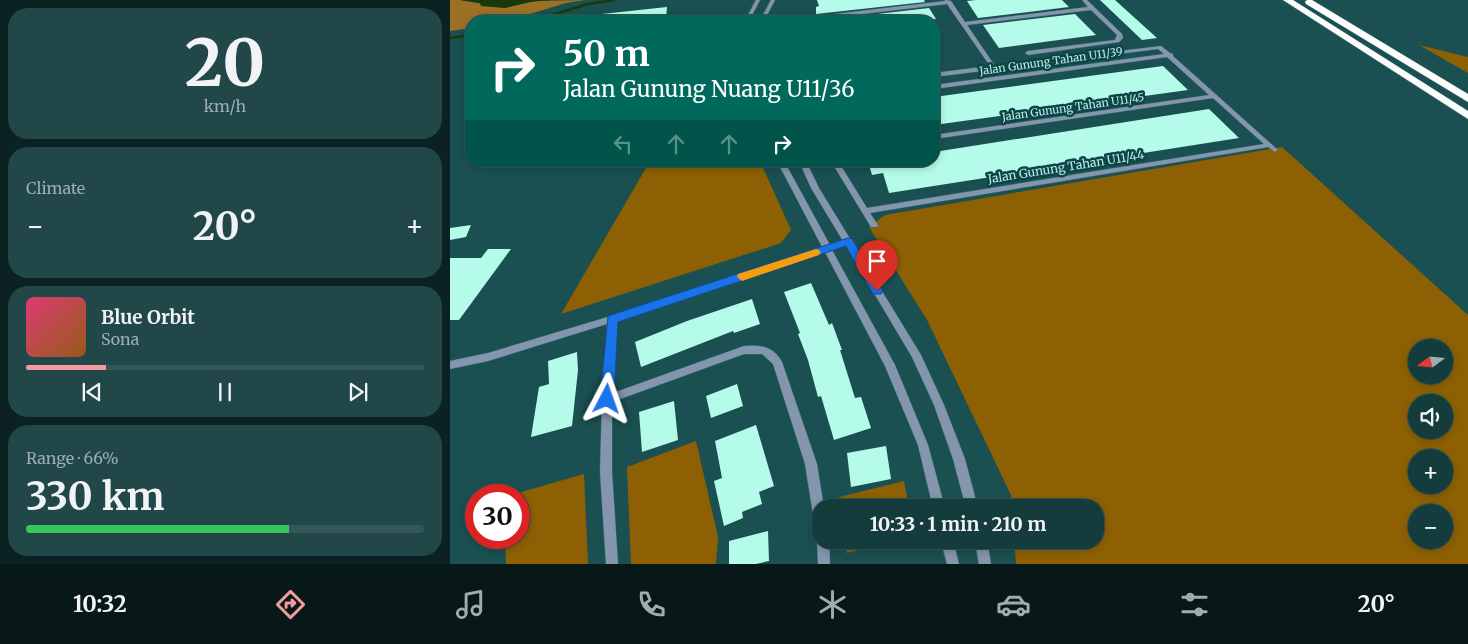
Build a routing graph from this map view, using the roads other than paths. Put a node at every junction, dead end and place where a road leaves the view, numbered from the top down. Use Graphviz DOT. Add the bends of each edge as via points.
graph roads {
  1 [pos="758,0"];
  2 [pos="773,0"];
  3 [pos="1084,0"];
  4 [pos="1286,0"];
  5 [pos="1305,0"];
  6 [pos="948,1"];
  7 [pos="1093,8"];
  8 [pos="750,15"];
  9 [pos="765,15"];
  10 [pos="840,15"];
  11 [pos="964,24"];
  12 [pos="1159,47"];
  13 [pos="1028,53"];
  14 [pos="1171,55"];
  15 [pos="993,67"];
  16 [pos="940,74"];
  17 [pos="940,86"];
  18 [pos="1215,96"];
  19 [pos="1468,99"];
  20 [pos="1468,116"];
  21 [pos="940,136"];
  22 [pos="1272,148"];
  23 [pos="783,167"];
  24 [pos="805,167"];
  25 [pos="838,167"];
  26 [pos="866,211"];
  27 [pos="874,224"];
  28 [pos="848,242"];
  29 [pos="827,249"];
  30 [pos="612,319"];
  31 [pos="450,365"];
  32 [pos="607,399"];
  33 [pos="818,499"];
  34 [pos="937,499"];
  35 [pos="970,499"];
  36 [pos="823,549"];
  37 [pos="949,549"];
  38 [pos="982,549"];
  39 [pos="612,564"];
  40 [pos="824,564"];
  41 [pos="952,564"];
  42 [pos="985,564"];
  1 -- 8 [label="street"];
  2 -- 9 [label="street"];
  3 -- 7 [label="street"];
  4 -- 20 [label="highway"];
  5 -- 19 [label="highway"];
  6 -- 10 [label="street"];
  6 -- 11 [label="street"];
  7 -- 11 [label="street"];
  7 -- 13 [label="street" via="1120,35 1117,41"];
  11 -- 15 [label="street"];
  12 -- 14 [label="street"];
  12 -- 15 [label="street"];
  14 -- 17 [label="street, Jalan Gunung Tahan U11/39"];
  14 -- 18 [label="street"];
  15 -- 16 [label="street"];
  18 -- 21 [label="street, Jalan Gunung Tahan U11/45"];
  18 -- 22 [label="street"];
  22 -- 26 [label="street, Jalan Gunung Tahan U11/44"];
  23 -- 29 [label="street"];
  24 -- 28 [label="street"];
  25 -- 26 [label="street"];
  26 -- 27 [label="street"];
  28 -- 29 [label="street"];
  28 -- 35 [label="street" via="916,355 939,405"];
  29 -- 30 [label="street"];
  29 -- 34 [label="street" via="890,365 923,446"];
  30 -- 31 [label="street" via="488,357"];
  30 -- 32 [label="street"];
  32 -- 33 [label="street" via="744,350 770,352 777,362 809,456"];
  32 -- 39 [label="street" via="606,472"];
  36 -- 40 [label="street"];
  37 -- 41 [label="street"];
  38 -- 42 [label="street"];
}
